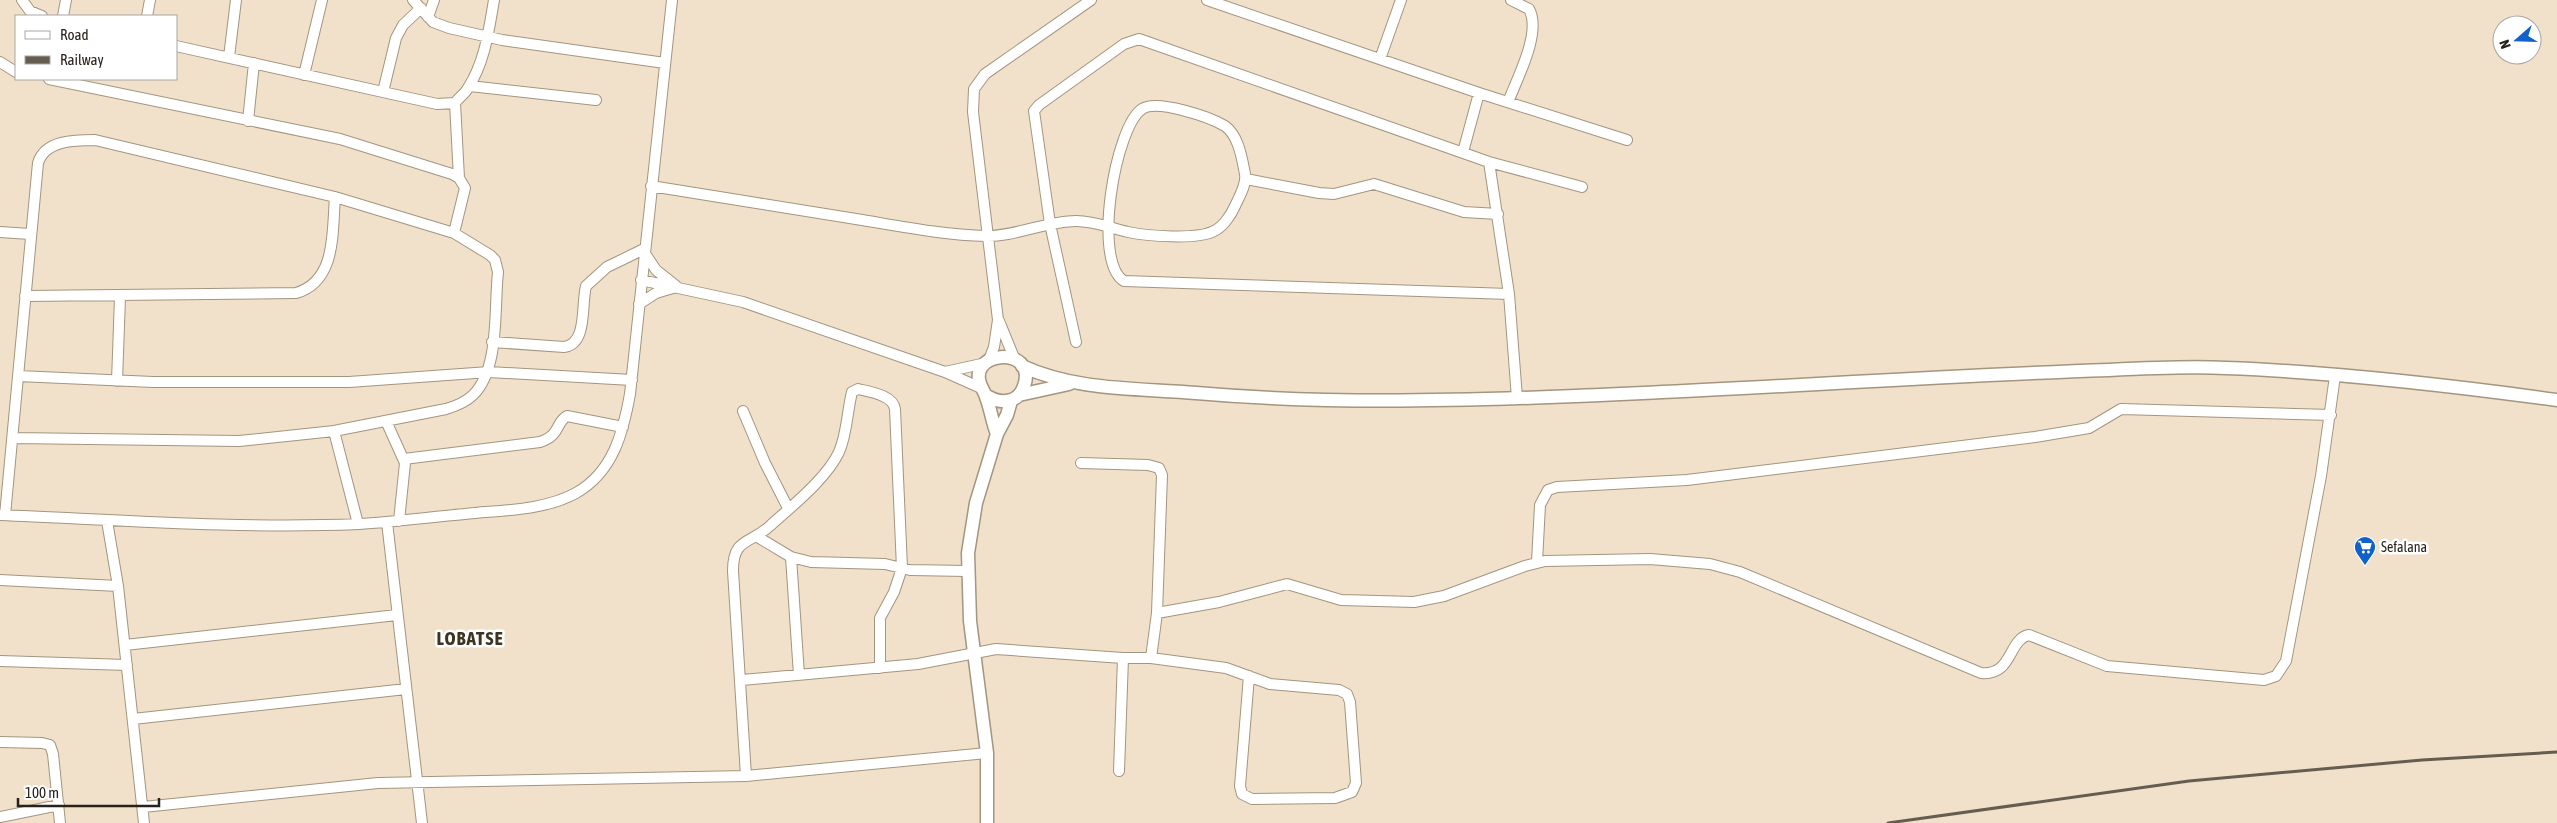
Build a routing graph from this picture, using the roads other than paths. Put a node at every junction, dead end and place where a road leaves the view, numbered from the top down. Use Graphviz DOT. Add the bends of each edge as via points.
graph roads {
  1 [pos="22,0"];
  2 [pos="66,0"];
  3 [pos="150,0"];
  4 [pos="236,0"];
  5 [pos="322,0"];
  6 [pos="413,0"];
  7 [pos="434,0"];
  8 [pos="494,0"];
  9 [pos="672,0"];
  10 [pos="1091,0"];
  11 [pos="1207,0"];
  12 [pos="1401,0"];
  13 [pos="1511,0"];
  14 [pos="421,8"];
  15 [pos="40,15"];
  16 [pos="63,15"];
  17 [pos="147,15"];
  18 [pos="428,17"];
  19 [pos="488,37"];
  20 [pos="178,46"];
  21 [pos="229,57"];
  22 [pos="1380,58"];
  23 [pos="0,62"];
  24 [pos="254,63"];
  25 [pos="665,63"];
  26 [pos="15,71"];
  27 [pos="304,75"];
  28 [pos="54,80"];
  29 [pos="470,86"];
  30 [pos="383,92"];
  31 [pos="1479,93"];
  32 [pos="596,100"];
  33 [pos="1508,102"];
  34 [pos="456,103"];
  35 [pos="248,121"];
  36 [pos="1627,140"];
  37 [pos="1463,152"];
  38 [pos="1489,162"];
  39 [pos="459,178"];
  40 [pos="1246,179"];
  41 [pos="651,186"];
  42 [pos="1582,187"];
  43 [pos="335,197"];
  44 [pos="1498,214"];
  45 [pos="1050,224"];
  46 [pos="1107,225"];
  47 [pos="0,232"];
  48 [pos="454,233"];
  49 [pos="30,234"];
  50 [pos="988,236"];
  51 [pos="644,249"];
  52 [pos="641,280"];
  53 [pos="676,287"];
  54 [pos="1509,294"];
  55 [pos="25,296"];
  56 [pos="120,297"];
  57 [pos="639,304"];
  58 [pos="998,320"];
  59 [pos="492,342"];
  60 [pos="1076,342"];
  61 [pos="987,361"];
  62 [pos="1018,363"];
  63 [pos="488,372"];
  64 [pos="945,372"];
  65 [pos="18,376"];
  66 [pos="2336,376"];
  67 [pos="632,380"];
  68 [pos="117,381"];
  69 [pos="1074,383"];
  70 [pos="984,392"];
  71 [pos="1015,398"];
  72 [pos="1517,398"];
  73 [pos="2557,400"];
  74 [pos="743,411"];
  75 [pos="2331,415"];
  76 [pos="386,421"];
  77 [pos="623,426"];
  78 [pos="334,431"];
  79 [pos="997,434"];
  80 [pos="13,438"];
  81 [pos="404,458"];
  82 [pos="1081,463"];
  83 [pos="788,508"];
  84 [pos="2,515"];
  85 [pos="108,521"];
  86 [pos="399,521"];
  87 [pos="387,522"];
  88 [pos="358,524"];
  89 [pos="756,536"];
  90 [pos="791,557"];
  91 [pos="1537,562"];
  92 [pos="902,568"];
  93 [pos="967,571"];
  94 [pos="0,580"];
  95 [pos="118,586"];
  96 [pos="1157,613"];
  97 [pos="397,615"];
  98 [pos="125,644"];
  99 [pos="975,654"];
  100 [pos="1123,658"];
  101 [pos="1151,658"];
  102 [pos="0,661"];
  103 [pos="127,665"];
  104 [pos="880,668"];
  105 [pos="799,675"];
  106 [pos="1250,676"];
  107 [pos="742,680"];
  108 [pos="406,689"];
  109 [pos="133,719"];
  110 [pos="0,742"];
  111 [pos="987,753"];
  112 [pos="1119,771"];
  113 [pos="746,776"];
  114 [pos="419,781"];
  115 [pos="59,805"];
  116 [pos="143,807"];
  117 [pos="0,817"];
  118 [pos="60,823"];
  119 [pos="144,823"];
  120 [pos="422,823"];
  121 [pos="987,823"];
  1 -- 15 [label="street" via="30,11"];
  2 -- 16 [label="street"];
  3 -- 17 [label="street"];
  4 -- 21 [label="street"];
  5 -- 27 [label="street"];
  6 -- 14 [label="street"];
  7 -- 18 [label="street"];
  8 -- 19 [label="street"];
  9 -- 25 [label="street"];
  10 -- 50 [label="street" via="985,74 974,89 973,112"];
  11 -- 22 [label="street"];
  12 -- 22 [label="street"];
  13 -- 33 [label="street" via="1529,9 1534,22"];
  14 -- 18 [label="street"];
  14 -- 30 [label="street" via="403,25 396,38"];
  18 -- 19 [label="street" via="438,25"];
  19 -- 25 [label="street"];
  19 -- 29 [label="street"];
  20 -- 21 [label="street"];
  21 -- 24 [label="street"];
  22 -- 31 [label="street"];
  23 -- 26 [label="street"];
  24 -- 27 [label="street"];
  24 -- 35 [label="street"];
  25 -- 41 [label="street"];
  27 -- 30 [label="street"];
  28 -- 35 [label="street"];
  29 -- 32 [label="street"];
  29 -- 34 [label="street"];
  30 -- 34 [label="street" via="436,104"];
  31 -- 33 [label="street"];
  31 -- 37 [label="street"];
  33 -- 36 [label="street"];
  34 -- 39 [label="street"];
  35 -- 39 [label="street" via="340,139"];
  37 -- 38 [label="street"];
  37 -- 45 [label="street" via="1134,39 1036,108 1034,120"];
  38 -- 42 [label="street"];
  38 -- 44 [label="street"];
  39 -- 48 [label="street" via="465,193"];
  40 -- 44 [label="street" via="1319,194 1334,194 1374,184 1464,212"];
  40 -- 46 [label="street" via="1234,210 1219,229 1212,232 1196,235 1138,234"];
  40 -- 46 [label="street" via="1234,136 1226,127 1167,106 1150,106 1136,115 1129,130 1109,194"];
  41 -- 50 [label="street" via="908,227"];
  41 -- 51 [label="street"];
  43 -- 48 [label="street"];
  43 -- 49 [label="street" via="95,140 64,142 52,146 40,157"];
  43 -- 56 [label="street" via="329,256 320,279 308,290 296,293"];
  44 -- 54 [label="street"];
  45 -- 46 [label="street" via="1082,221"];
  45 -- 50 [label="street"];
  45 -- 60 [label="street"];
  46 -- 54 [label="street" via="1114,271 1119,278 1130,283"];
  47 -- 49 [label="street"];
  48 -- 59 [label="street" via="490,255 497,265"];
  49 -- 55 [label="street"];
  50 -- 58 [label="street"];
  51 -- 52 [label="street"];
  51 -- 53 [label="street" via="656,270"];
  51 -- 59 [label="street" via="607,267 586,286 579,337 573,345"];
  52 -- 53 [label="street"];
  52 -- 57 [label="street"];
  53 -- 57 [label="street" via="656,293"];
  53 -- 64 [label="street" via="744,302"];
  54 -- 72 [label="street"];
  55 -- 56 [label="street"];
  55 -- 65 [label="street"];
  56 -- 68 [label="street"];
  57 -- 67 [label="street"];
  58 -- 61 [label="street" via="994,348"];
  58 -- 62 [label="street"];
  59 -- 63 [label="street"];
  61 -- 62 [label="main road" via="1007,356"];
  61 -- 64 [label="street"];
  61 -- 70 [label="main road" via="979,380"];
  62 -- 69 [label="main road" via="1042,376"];
  62 -- 71 [label="main road" via="1026,376 1025,386"];
  63 -- 67 [label="street"];
  63 -- 68 [label="street" via="349,382"];
  63 -- 76 [label="street" via="473,395 463,403"];
  64 -- 70 [label="street"];
  65 -- 68 [label="street"];
  65 -- 80 [label="street"];
  66 -- 72 [label="main road" via="2223,367 2166,368"];
  66 -- 73 [label="main road"];
  66 -- 75 [label="street"];
  67 -- 77 [label="street"];
  69 -- 71 [label="main road"];
  69 -- 72 [label="main road" via="1269,398 1415,401"];
  70 -- 71 [label="main road" via="994,400"];
  70 -- 79 [label="main road"];
  71 -- 79 [label="main road"];
  74 -- 83 [label="street" via="760,454"];
  75 -- 91 [label="street" via="2121,409 2089,428 2034,437 1687,480 1557,487 1548,490 1540,505"];
  75 -- 91 [label="street" via="2286,661 2276,676 2264,680 2107,666 2029,635 2022,638 2003,666 1981,673 1710,564 1650,559"];
  76 -- 78 [label="street"];
  76 -- 81 [label="street"];
  77 -- 81 [label="street" via="567,416 555,435 540,442"];
  77 -- 86 [label="street" via="615,449 601,472 575,493 536,506"];
  78 -- 80 [label="street" via="239,441"];
  78 -- 88 [label="street"];
  79 -- 93 [label="main road" via="976,503"];
  80 -- 84 [label="street"];
  81 -- 86 [label="street"];
  82 -- 96 [label="street" via="1159,468 1162,482"];
  83 -- 89 [label="street"];
  83 -- 92 [label="street" via="818,480 836,457 855,390 887,398 895,409"];
  84 -- 85 [label="street"];
  85 -- 88 [label="street"];
  85 -- 95 [label="street"];
  86 -- 87 [label="street"];
  87 -- 88 [label="street"];
  87 -- 97 [label="street"];
  89 -- 90 [label="street"];
  89 -- 107 [label="street" via="738,547 733,560"];
  90 -- 92 [label="street" via="811,562 885,564"];
  90 -- 105 [label="street"];
  91 -- 96 [label="street" via="1444,596 1414,602 1341,600 1287,584 1219,602"];
  92 -- 93 [label="street"];
  92 -- 104 [label="street" via="880,618"];
  93 -- 99 [label="main road"];
  94 -- 95 [label="street"];
  95 -- 98 [label="street"];
  96 -- 101 [label="street"];
  97 -- 98 [label="street"];
  97 -- 108 [label="street"];
  98 -- 103 [label="street"];
  99 -- 100 [label="street" via="1005,649"];
  99 -- 104 [label="street"];
  99 -- 111 [label="main road"];
  100 -- 101 [label="street"];
  100 -- 112 [label="street"];
  101 -- 106 [label="street" via="1226,668"];
  102 -- 103 [label="street"];
  103 -- 109 [label="street"];
  104 -- 105 [label="street"];
  105 -- 107 [label="street"];
  106 -- 106 [label="street" via="1240,786 1245,797 1335,798 1352,792 1356,783 1347,694 1339,690 1270,684"];
  107 -- 113 [label="street"];
  108 -- 109 [label="street"];
  108 -- 114 [label="street"];
  109 -- 116 [label="street"];
  110 -- 115 [label="street" via="50,745 54,754"];
  111 -- 113 [label="street"];
  111 -- 121 [label="main road"];
  113 -- 114 [label="street"];
  114 -- 116 [label="street"];
  114 -- 120 [label="street"];
  115 -- 117 [label="street"];
  115 -- 118 [label="street"];
  116 -- 119 [label="street"];
}
